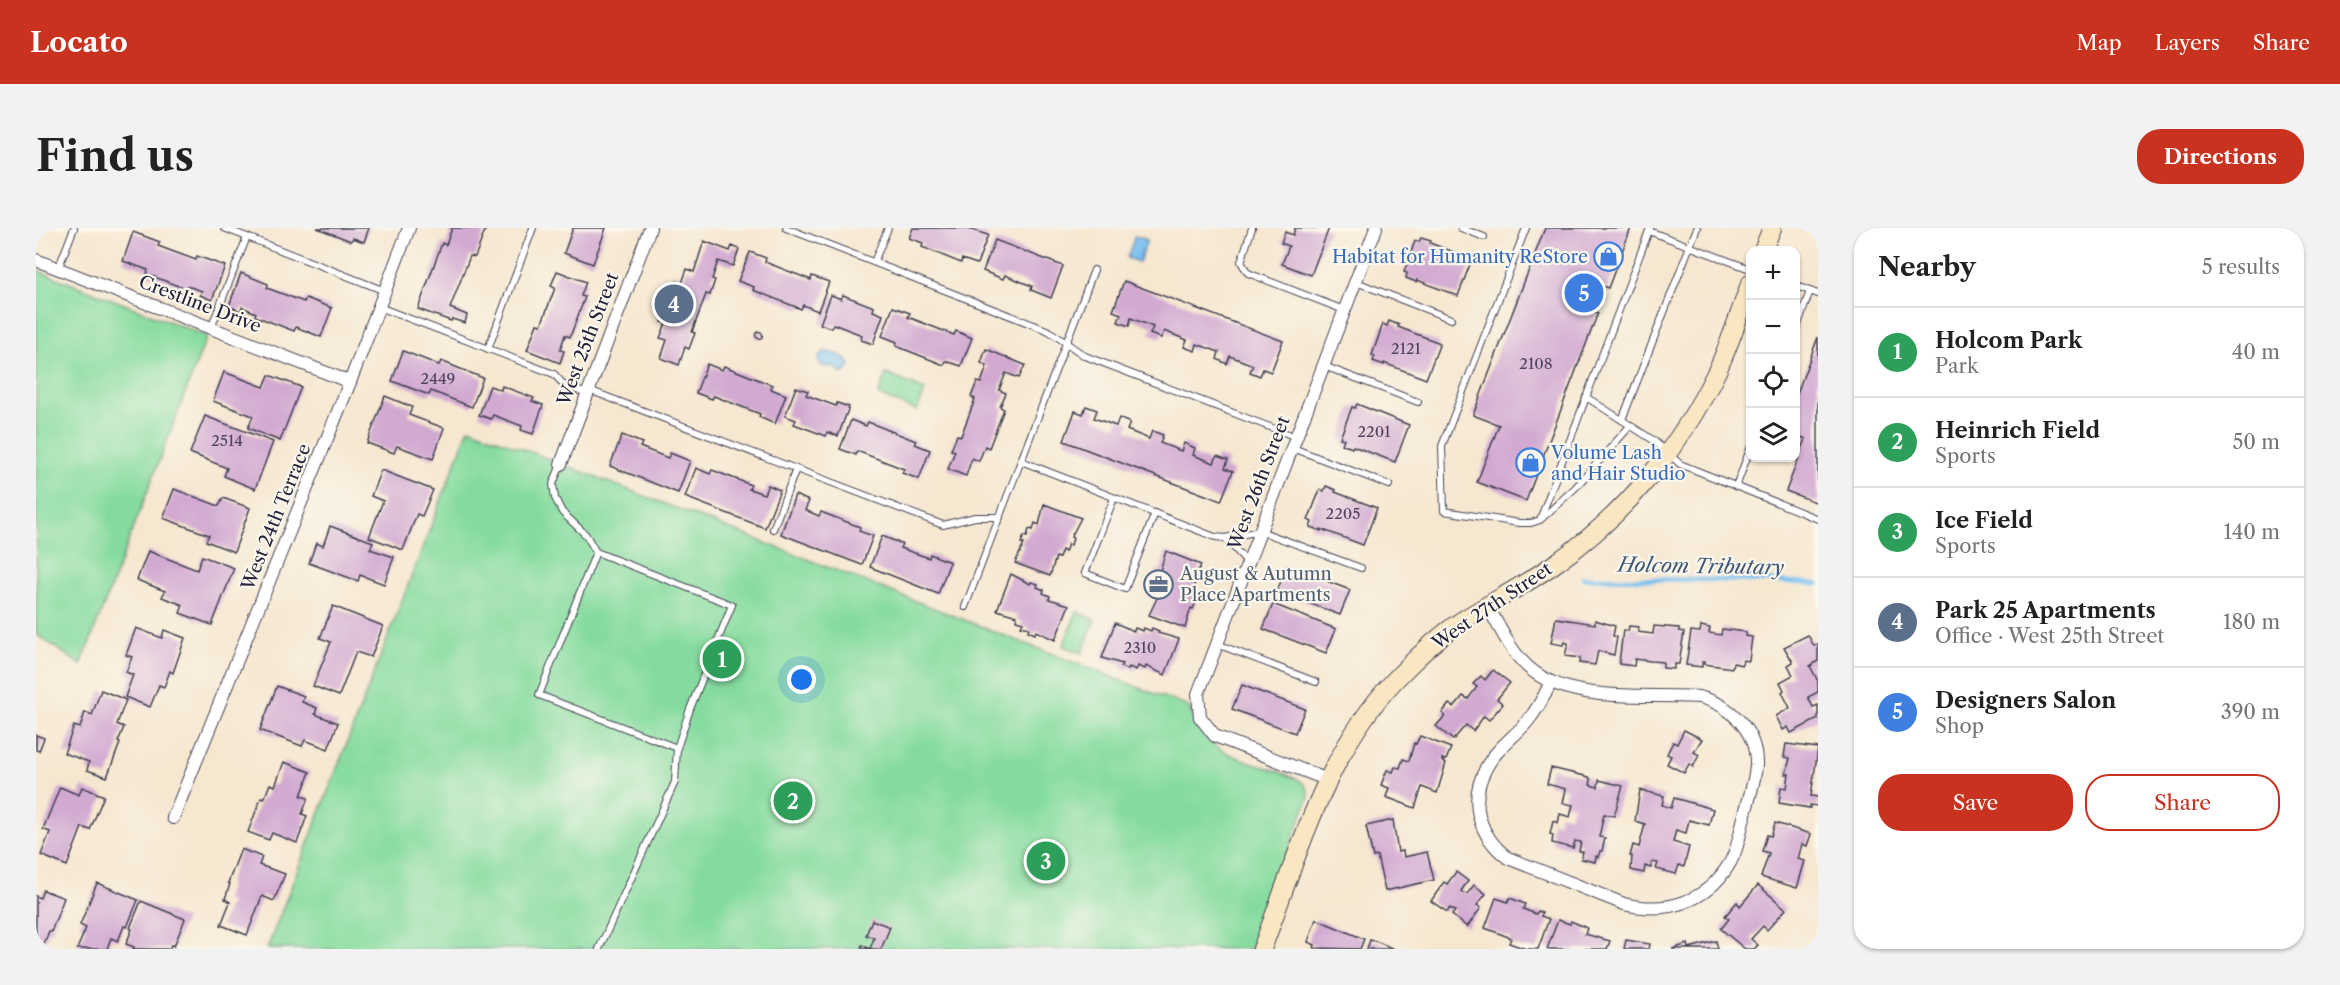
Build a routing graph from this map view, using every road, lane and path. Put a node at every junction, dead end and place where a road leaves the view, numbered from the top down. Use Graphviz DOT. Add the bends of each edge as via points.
graph roads {
  1 [pos="74,228"];
  2 [pos="224,228"];
  3 [pos="409,228"];
  4 [pos="533,228"];
  5 [pos="650,228"];
  6 [pos="786,228"];
  7 [pos="888,228"];
  8 [pos="1252,228"];
  9 [pos="1376,228"];
  10 [pos="1461,228"];
  11 [pos="1526,228"];
  12 [pos="1697,228"];
  13 [pos="1772,228"];
  14 [pos="1649,229"];
  15 [pos="247,237"];
  16 [pos="1484,237"];
  17 [pos="1690,246"];
  18 [pos="1765,246"];
  19 [pos="36,260"];
  20 [pos="874,262"];
  21 [pos="1746,267"];
  22 [pos="58,269"];
  23 [pos="1094,270"];
  24 [pos="1355,282"];
  25 [pos="1800,287"];
  26 [pos="385,291"];
  27 [pos="1810,291"];
  28 [pos="1746,294"];
  29 [pos="1818,294"];
  30 [pos="379,307"];
  31 [pos="1344,310"];
  32 [pos="1451,319"];
  33 [pos="1800,319"];
  34 [pos="211,328"];
  35 [pos="1066,343"];
  36 [pos="488,349"];
  37 [pos="1323,366"];
  38 [pos="350,382"];
  39 [pos="588,392"];
  40 [pos="1586,397"];
  41 [pos="1418,402"];
  42 [pos="1622,420"];
  43 [pos="1630,426"];
  44 [pos="1294,442"];
  45 [pos="1668,454"];
  46 [pos="1746,460"];
  47 [pos="1021,461"];
  48 [pos="561,464"];
  49 [pos="796,469"];
  50 [pos="1389,485"];
  51 [pos="1736,487"];
  52 [pos="1114,498"];
  53 [pos="1155,513"];
  54 [pos="1000,517"];
  55 [pos="1818,519"];
  56 [pos="1540,520"];
  57 [pos="773,529"];
  58 [pos="1260,531"];
  59 [pos="1225,538"];
  60 [pos="596,552"];
  61 [pos="1248,563"];
  62 [pos="1360,568"];
  63 [pos="1487,605"];
  64 [pos="965,607"];
  65 [pos="1217,644"];
  66 [pos="1316,682"];
  67 [pos="1551,682"];
  68 [pos="677,748"];
  69 [pos="1328,780"];
  70 [pos="173,818"];
  71 [pos="599,949"];
  72 [pos="1262,949"];
  1 -- 22 [label="lane"];
  2 -- 15 [label="lane"];
  3 -- 26 [label="street, West 24th Terrace"];
  4 -- 36 [label="lane"];
  5 -- 39 [label="street, West 25th Street"];
  6 -- 20 [label="lane"];
  7 -- 20 [label="lane"];
  8 -- 31 [label="lane" via="1241,262 1248,273"];
  9 -- 24 [label="street, West 26th Street"];
  10 -- 16 [label="lane"];
  11 -- 56 [label="lane" via="1442,446 1444,511 1519,524"];
  12 -- 17 [label="lane"];
  13 -- 18 [label="street"];
  14 -- 17 [label="lane"];
  14 -- 40 [label="lane"];
  15 -- 26 [label="lane"];
  15 -- 34 [label="lane"];
  17 -- 21 [label="lane"];
  17 -- 42 [label="lane"];
  19 -- 22 [label="street, Crestline Drive"];
  20 -- 35 [label="lane" via="1048,331"];
  22 -- 34 [label="street, Crestline Drive"];
  23 -- 35 [label="lane"];
  24 -- 31 [label="street, West 26th Street"];
  24 -- 32 [label="lane"];
  25 -- 27 [label="lane"];
  26 -- 30 [label="street, West 24th Terrace"];
  27 -- 29 [label="lane"];
  27 -- 33 [label="lane"];
  28 -- 45 [label="street, West 27th Street" via="1715,375"];
  30 -- 36 [label="lane"];
  30 -- 38 [label="street, West 24th Terrace"];
  31 -- 37 [label="street, West 26th Street"];
  34 -- 38 [label="street, Crestline Drive"];
  35 -- 44 [label="lane" via="1085,356"];
  35 -- 47 [label="lane"];
  36 -- 39 [label="lane" via="555,374 564,385"];
  37 -- 41 [label="lane"];
  37 -- 44 [label="street, West 26th Street"];
  38 -- 70 [label="street, West 24th Terrace"];
  39 -- 48 [label="street, West 25th Street"];
  39 -- 49 [label="lane"];
  40 -- 42 [label="lane"];
  40 -- 56 [label="lane"];
  42 -- 43 [label="lane"];
  43 -- 45 [label="lane"];
  43 -- 56 [label="lane" via="1575,488"];
  44 -- 50 [label="lane"];
  44 -- 58 [label="street, West 26th Street"];
  45 -- 51 [label="lane" via="1680,464"];
  45 -- 63 [label="street, West 27th Street" via="1630,500 1581,545"];
  46 -- 51 [label="lane"];
  47 -- 52 [label="lane"];
  47 -- 54 [label="lane"];
  48 -- 60 [label="lane" via="553,484 555,498"];
  49 -- 54 [label="lane" via="943,525 975,517"];
  49 -- 57 [label="lane"];
  51 -- 55 [label="lane"];
  52 -- 53 [label="lane"];
  52 -- 53 [label="lane" via="1085,573 1125,589"];
  53 -- 59 [label="lane"];
  54 -- 64 [label="lane"];
  58 -- 59 [label="lane"];
  58 -- 61 [label="street, West 26th Street"];
  58 -- 62 [label="lane"];
  59 -- 61 [label="lane"];
  60 -- 68 [label="lane" via="732,605"];
  60 -- 68 [label="lane" via="539,695"];
  61 -- 65 [label="street, West 26th Street"];
  63 -- 67 [label="street" via="1514,651 1527,666"];
  63 -- 69 [label="street, West 27th Street" via="1422,653 1392,683 1348,742"];
  65 -- 66 [label="lane"];
  65 -- 69 [label="street, West 26th Street" via="1198,694 1200,717 1207,728 1227,742"];
  67 -- 67 [label="street" via="1541,703 1487,766 1481,779 1478,810 1486,837 1508,858 1632,906 1672,907 1705,892 1729,865 1736,848 1756,765 1754,747 1739,719 1713,700 1699,697 1601,694"];
  68 -- 71 [label="lane" via="675,782"];
  69 -- 72 [label="street, West 27th Street"];
}
